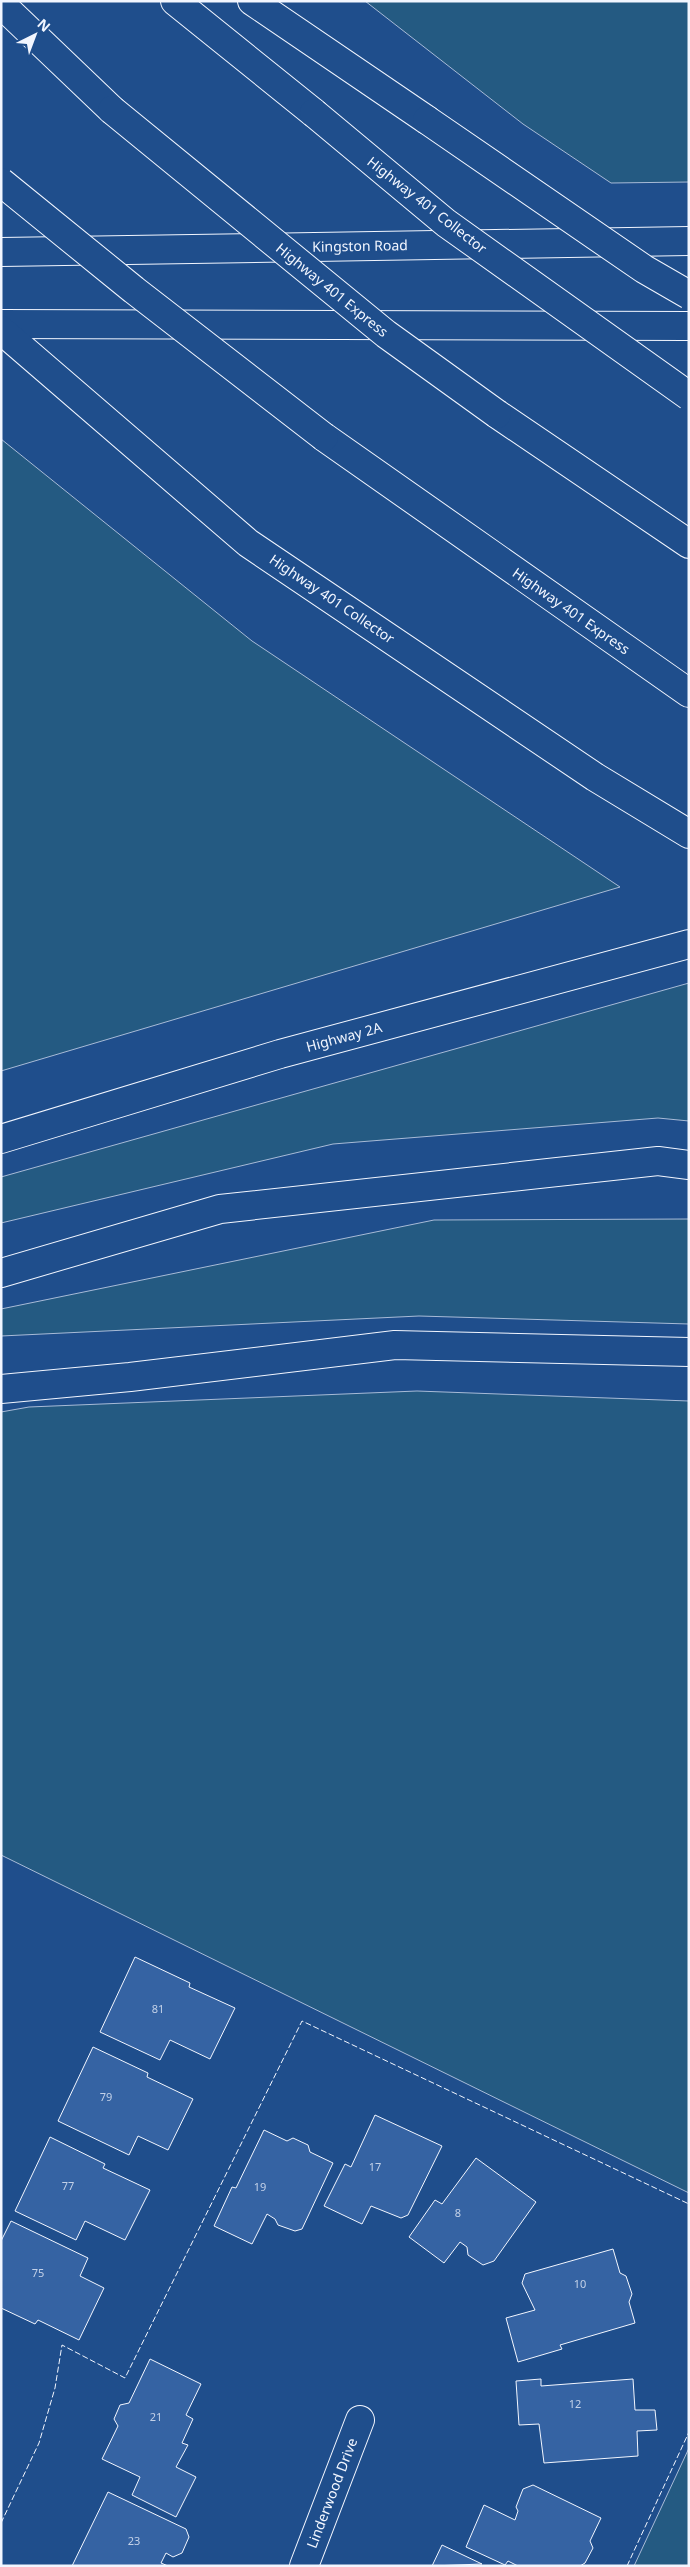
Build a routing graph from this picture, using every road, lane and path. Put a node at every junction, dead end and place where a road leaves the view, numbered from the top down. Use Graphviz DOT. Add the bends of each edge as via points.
graph roads {
  1 [pos="175,1"];
  2 [pos="252,1"];
  3 [pos="1,4"];
  4 [pos="1,182"];
  5 [pos="689,241"];
  6 [pos="1,252"];
  7 [pos="689,295"];
  8 [pos="1,324"];
  9 [pos="689,326"];
  10 [pos="1,330"];
  11 [pos="689,396"];
  12 [pos="689,544"];
  13 [pos="689,693"];
  14 [pos="689,834"];
  15 [pos="689,944"];
  16 [pos="1,1139"];
  17 [pos="689,1165"];
  18 [pos="1,1273"];
  19 [pos="689,1352"];
  20 [pos="1,1389"];
  21 [pos="360,2420"];
  22 [pos="304,2566"];
  1 -- 11 [label="main road, Highway 401 Collector, bridge" via="446,222"];
  2 -- 7 [label="main road, bridge" via="644,269"];
  3 -- 12 [label="main road, Highway 401 Express, bridge" via="112,110 386,334 497,414"];
  4 -- 13 [label="main road, Highway 401 Express, bridge" via="324,437"];
  5 -- 6 [label="main road, Kingston Road"];
  8 -- 9 [label="main road"];
  10 -- 14 [label="main road, Highway 401 Collector" via="248,543 595,777"];
  15 -- 16 [label="main road, Highway 2A" via="280,1054"];
  17 -- 18 [label="main road" via="658,1162 220,1209"];
  19 -- 20 [label="main road" via="395,1345 130,1378"];
  21 -- 22 [label="main road, Linderwood Drive"];
}
